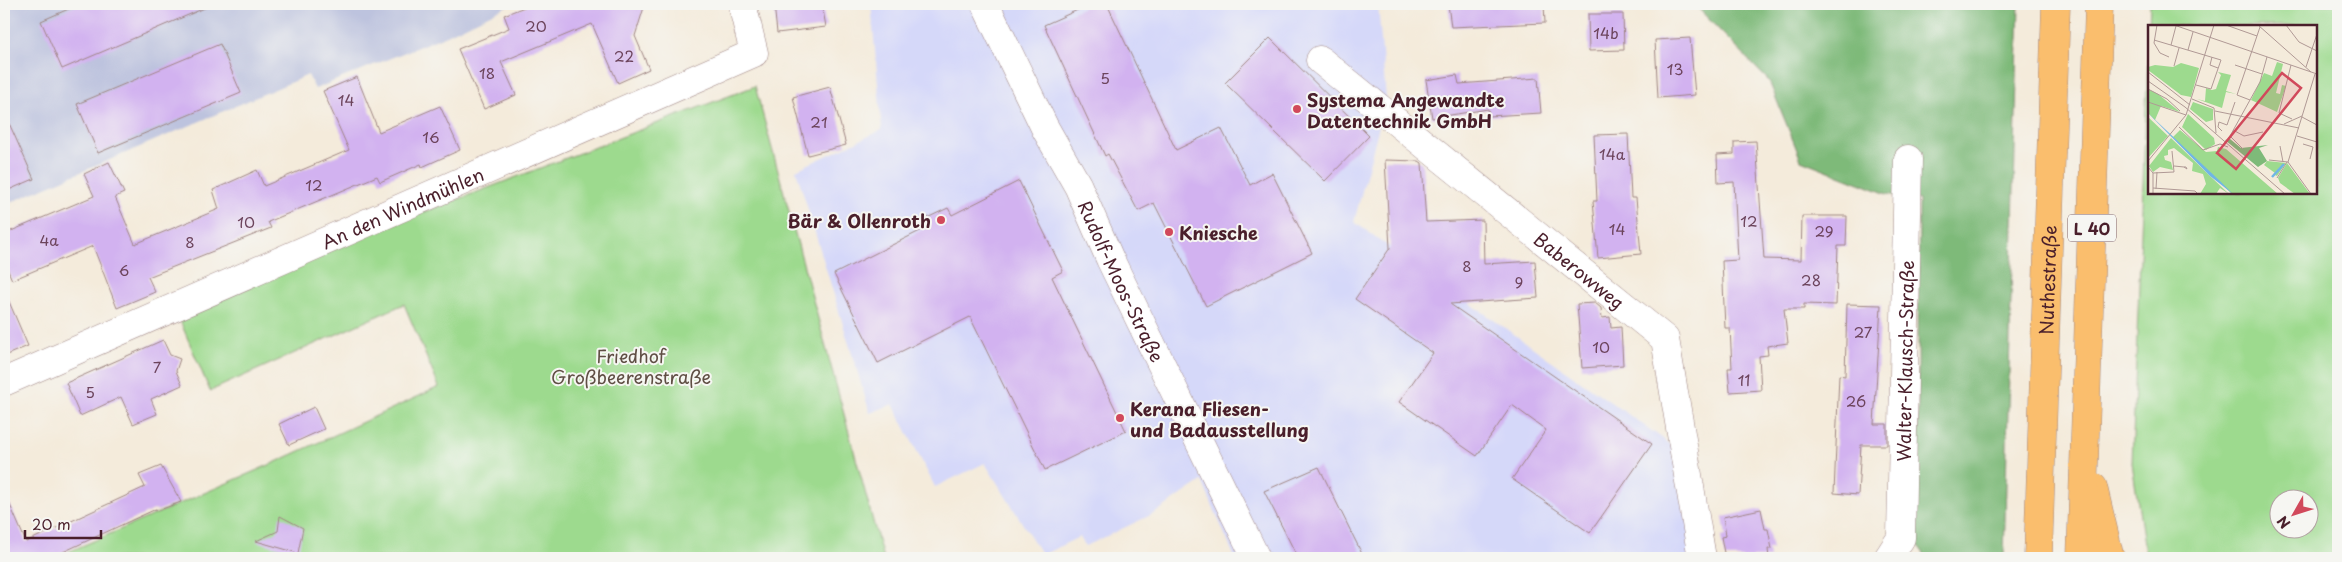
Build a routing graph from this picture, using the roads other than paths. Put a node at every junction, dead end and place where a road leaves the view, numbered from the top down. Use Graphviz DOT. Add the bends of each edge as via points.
graph roads {
  1 [pos="742,4"];
  2 [pos="985,4"];
  3 [pos="2056,4"];
  4 [pos="2099,4"];
  5 [pos="1320,60"];
  6 [pos="1908,159"];
  7 [pos="4,382"];
  8 [pos="2084,451"];
  9 [pos="1256,558"];
  10 [pos="1702,558"];
  11 [pos="1888,558"];
  12 [pos="2038,558"];
  13 [pos="2081,558"];
  14 [pos="2110,558"];
  1 -- 7 [label="street, An den Windmühlen" via="754,53"];
  2 -- 9 [label="street, Rudolf-Moos-Straße" via="1045,128 1078,186 1110,259"];
  3 -- 12 [label="highway, Nuthestraße / L 40"];
  4 -- 8 [label="highway, L 40"];
  5 -- 10 [label="street, Baberowweg" via="1665,340"];
  6 -- 11 [label="street, Walter-Klausch-Straße" via="1901,538"];
  8 -- 13 [label="highway, L 40"];
  8 -- 14 [label="highway"];
}
